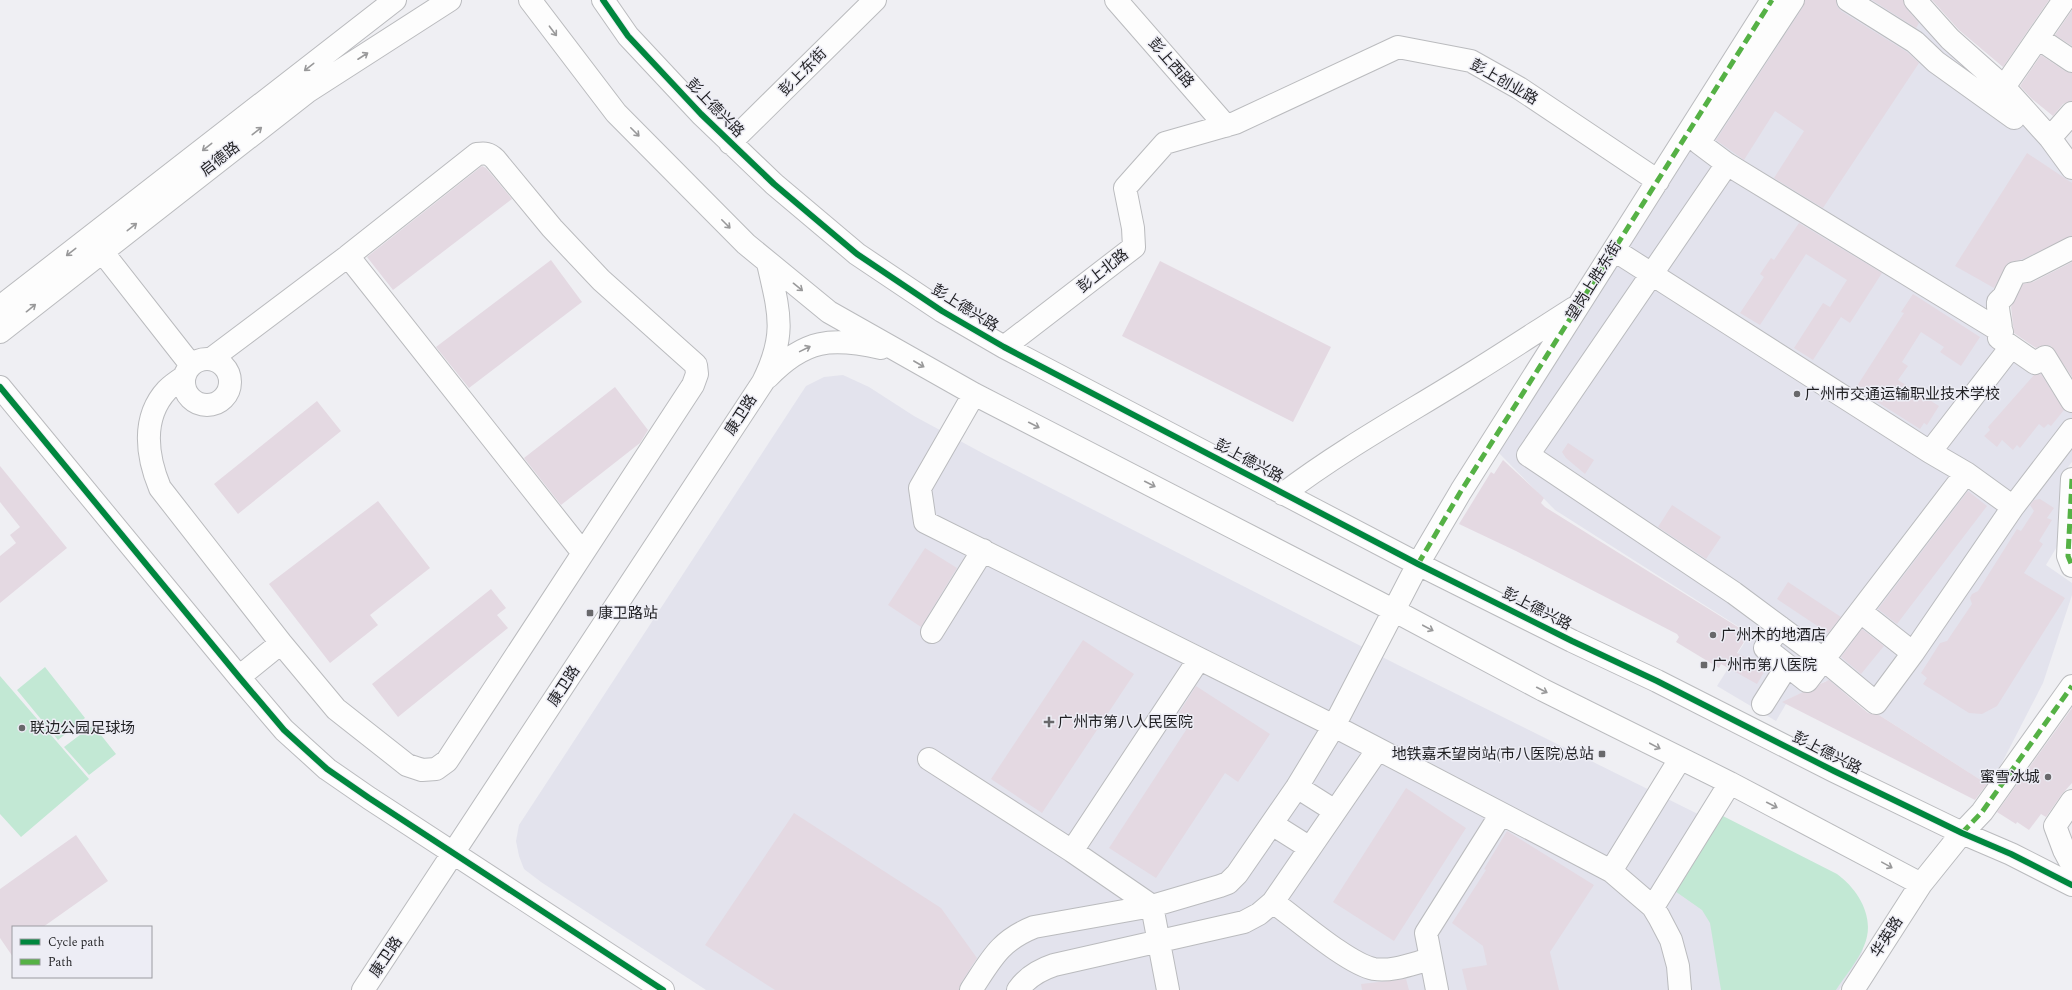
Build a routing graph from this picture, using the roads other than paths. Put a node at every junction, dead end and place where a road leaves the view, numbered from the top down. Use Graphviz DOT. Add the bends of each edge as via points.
graph roads {
  1 [pos="395,0"];
  2 [pos="450,0"];
  3 [pos="530,0"];
  4 [pos="603,0"];
  5 [pos="875,0"];
  6 [pos="1116,0"];
  7 [pos="1772,0"];
  8 [pos="1793,0"];
  9 [pos="1848,0"];
  10 [pos="1915,0"];
  11 [pos="2064,0"];
  12 [pos="2038,38"];
  13 [pos="2072,61"];
  14 [pos="2004,87"];
  15 [pos="2072,113"];
  16 [pos="2014,118"];
  17 [pos="1226,126"];
  18 [pos="2050,138"];
  19 [pos="730,143"];
  20 [pos="1727,164"];
  21 [pos="2072,167"];
  22 [pos="1658,181"];
  23 [pos="96,244"];
  24 [pos="2072,248"];
  25 [pos="1614,250"];
  26 [pos="348,256"];
  27 [pos="768,263"];
  28 [pos="1652,273"];
  29 [pos="1580,304"];
  30 [pos="0,307"];
  31 [pos="0,332"];
  32 [pos="2006,339"];
  33 [pos="1004,347"];
  34 [pos="898,351"];
  35 [pos="195,367"];
  36 [pos="763,382"];
  37 [pos="0,387"];
  38 [pos="974,394"];
  39 [pos="2072,401"];
  40 [pos="2072,430"];
  41 [pos="1930,452"];
  42 [pos="1966,473"];
  43 [pos="2072,479"];
  44 [pos="1283,494"];
  45 [pos="2014,507"];
  46 [pos="983,550"];
  47 [pos="583,553"];
  48 [pos="1418,564"];
  49 [pos="2072,566"];
  50 [pos="1394,610"];
  51 [pos="1861,612"];
  52 [pos="1780,627"];
  53 [pos="932,632"];
  54 [pos="281,643"];
  55 [pos="1913,653"];
  56 [pos="1199,659"];
  57 [pos="1823,660"];
  58 [pos="1787,666"];
  59 [pos="239,677"];
  60 [pos="2072,686"];
  61 [pos="1763,704"];
  62 [pos="1334,726"];
  63 [pos="1378,749"];
  64 [pos="929,759"];
  65 [pos="1680,760"];
  66 [pos="1730,783"];
  67 [pos="1297,787"];
  68 [pos="2072,801"];
  69 [pos="1335,811"];
  70 [pos="1501,814"];
  71 [pos="1272,824"];
  72 [pos="1962,833"];
  73 [pos="1310,848"];
  74 [pos="1072,851"];
  75 [pos="454,854"];
  76 [pos="2072,865"];
  77 [pos="1611,871"];
  78 [pos="1922,884"];
  79 [pos="2072,885"];
  80 [pos="1273,902"];
  81 [pos="1152,906"];
  82 [pos="1653,907"];
  83 [pos="1158,941"];
  84 [pos="1431,959"];
  85 [pos="363,990"];
  86 [pos="663,990"];
  87 [pos="971,990"];
  88 [pos="1018,990"];
  89 [pos="1168,990"];
  90 [pos="1437,990"];
  91 [pos="1680,990"];
  92 [pos="1853,990"];
  1 -- 23 [label="street, 启德路, one-way"];
  23 -- 2 [label="street, 启德路, one-way" via="307,92"];
  3 -- 27 [label="street, one-way" via="616,113"];
  4 -- 19 [label="street, 彭上德兴路" via="628,36"];
  5 -- 19 [label="street, 彭上东街"];
  6 -- 17 [label="street, 彭上西路"];
  7 -- 22 [label="street, 望岗上胜东街"];
  8 -- 20 [label="street" via="1699,143"];
  9 -- 16 [label="street" via="1916,42 1936,62"];
  10 -- 14 [label="street" via="1950,40"];
  11 -- 12 [label="street"];
  12 -- 13 [label="street"];
  12 -- 14 [label="street"];
  14 -- 18 [label="street"];
  15 -- 18 [label="street"];
  17 -- 22 [label="street, 彭上创业路" via="1398,47 1471,62 1519,88"];
  17 -- 33 [label="street, 彭上北路" via="1165,143 1125,188 1134,247"];
  18 -- 21 [label="street"];
  19 -- 33 [label="street, 彭上德兴路" via="857,254 942,311"];
  20 -- 28 [label="street"];
  20 -- 32 [label="street"];
  22 -- 25 [label="street, 望岗上胜东街"];
  23 -- 30 [label="street, 启德路, one-way"];
  31 -- 23 [label="street, 启德路, one-way"];
  23 -- 35 [label="street"];
  24 -- 32 [label="street" via="2027,271 2014,273 2004,296 1998,302"];
  25 -- 28 [label="street"];
  25 -- 29 [label="street, 望岗上胜东街"];
  26 -- 35 [label="street"];
  26 -- 47 [label="street"];
  26 -- 47 [label="street" via="477,154 490,154 552,228 601,280 696,365 697,374 693,385"];
  27 -- 34 [label="street, one-way" via="829,312"];
  27 -- 36 [label="street" via="776,299 779,339"];
  28 -- 41 [label="street"];
  28 -- 52 [label="street" via="1528,455 1734,593"];
  29 -- 44 [label="street" via="1320,466"];
  29 -- 48 [label="street, 望岗上胜东街" via="1461,491"];
  32 -- 39 [label="street" via="2035,363 2045,357"];
  32 -- 41 [label="street"];
  33 -- 44 [label="street, 彭上德兴路"];
  36 -- 34 [label="street, one-way" via="784,361 812,346 844,342"];
  34 -- 38 [label="street, one-way"];
  35 -- 54 [label="street" via="167,390 159,402 148,433 151,467 160,488"];
  36 -- 75 [label="street, 康卫路"];
  37 -- 59 [label="street"];
  38 -- 46 [label="street" via="920,488 925,522"];
  38 -- 50 [label="street, one-way"];
  40 -- 45 [label="street"];
  41 -- 42 [label="street"];
  42 -- 45 [label="street"];
  42 -- 51 [label="street"];
  43 -- 49 [label="street" via="2068,556"];
  44 -- 48 [label="street, 彭上德兴路"];
  45 -- 55 [label="street"];
  46 -- 53 [label="street"];
  46 -- 56 [label="street"];
  47 -- 54 [label="street" via="447,761 436,769 422,770 407,765 336,709"];
  48 -- 50 [label="street, 望岗上胜东街"];
  48 -- 72 [label="street, 彭上德兴路"];
  50 -- 62 [label="street, 望岗上胜东街"];
  50 -- 65 [label="street, one-way"];
  51 -- 55 [label="street"];
  51 -- 57 [label="street"];
  52 -- 57 [label="street"];
  52 -- 58 [label="street" via="1765,648"];
  54 -- 59 [label="street"];
  55 -- 57 [label="street" via="1876,703"];
  56 -- 62 [label="street"];
  56 -- 74 [label="street"];
  57 -- 58 [label="street" via="1807,681"];
  58 -- 61 [label="street"];
  59 -- 75 [label="street" via="284,730 327,769"];
  60 -- 72 [label="street, 华英路" via="1982,812"];
  62 -- 63 [label="street"];
  62 -- 67 [label="street, 望岗上胜东街"];
  63 -- 69 [label="street"];
  63 -- 70 [label="street"];
  64 -- 74 [label="street"];
  65 -- 66 [label="street"];
  65 -- 77 [label="street"];
  66 -- 78 [label="street, one-way"];
  66 -- 82 [label="street"];
  67 -- 69 [label="street"];
  67 -- 71 [label="street, 望岗上胜东街"];
  68 -- 76 [label="street" via="2055,826"];
  69 -- 73 [label="street"];
  70 -- 77 [label="street"];
  70 -- 84 [label="street" via="1426,933"];
  71 -- 73 [label="street"];
  71 -- 81 [label="street, 望岗上胜东街" via="1228,883"];
  72 -- 78 [label="street, 华英路"];
  72 -- 79 [label="street, 彭上德兴路"];
  73 -- 80 [label="street"];
  74 -- 81 [label="street"];
  75 -- 85 [label="street, 康卫路"];
  75 -- 86 [label="street"];
  77 -- 82 [label="street"];
  78 -- 92 [label="street, 华英路"];
  80 -- 83 [label="street" via="1244,922"];
  80 -- 84 [label="street" via="1359,964 1376,969 1398,968"];
  81 -- 83 [label="street"];
  81 -- 87 [label="street, 望岗上胜东街" via="1034,927 1017,934 996,952"];
  82 -- 91 [label="street" via="1671,940 1678,966"];
  83 -- 88 [label="street" via="1054,965 1031,976"];
  83 -- 89 [label="street"];
  84 -- 90 [label="street"];
}
